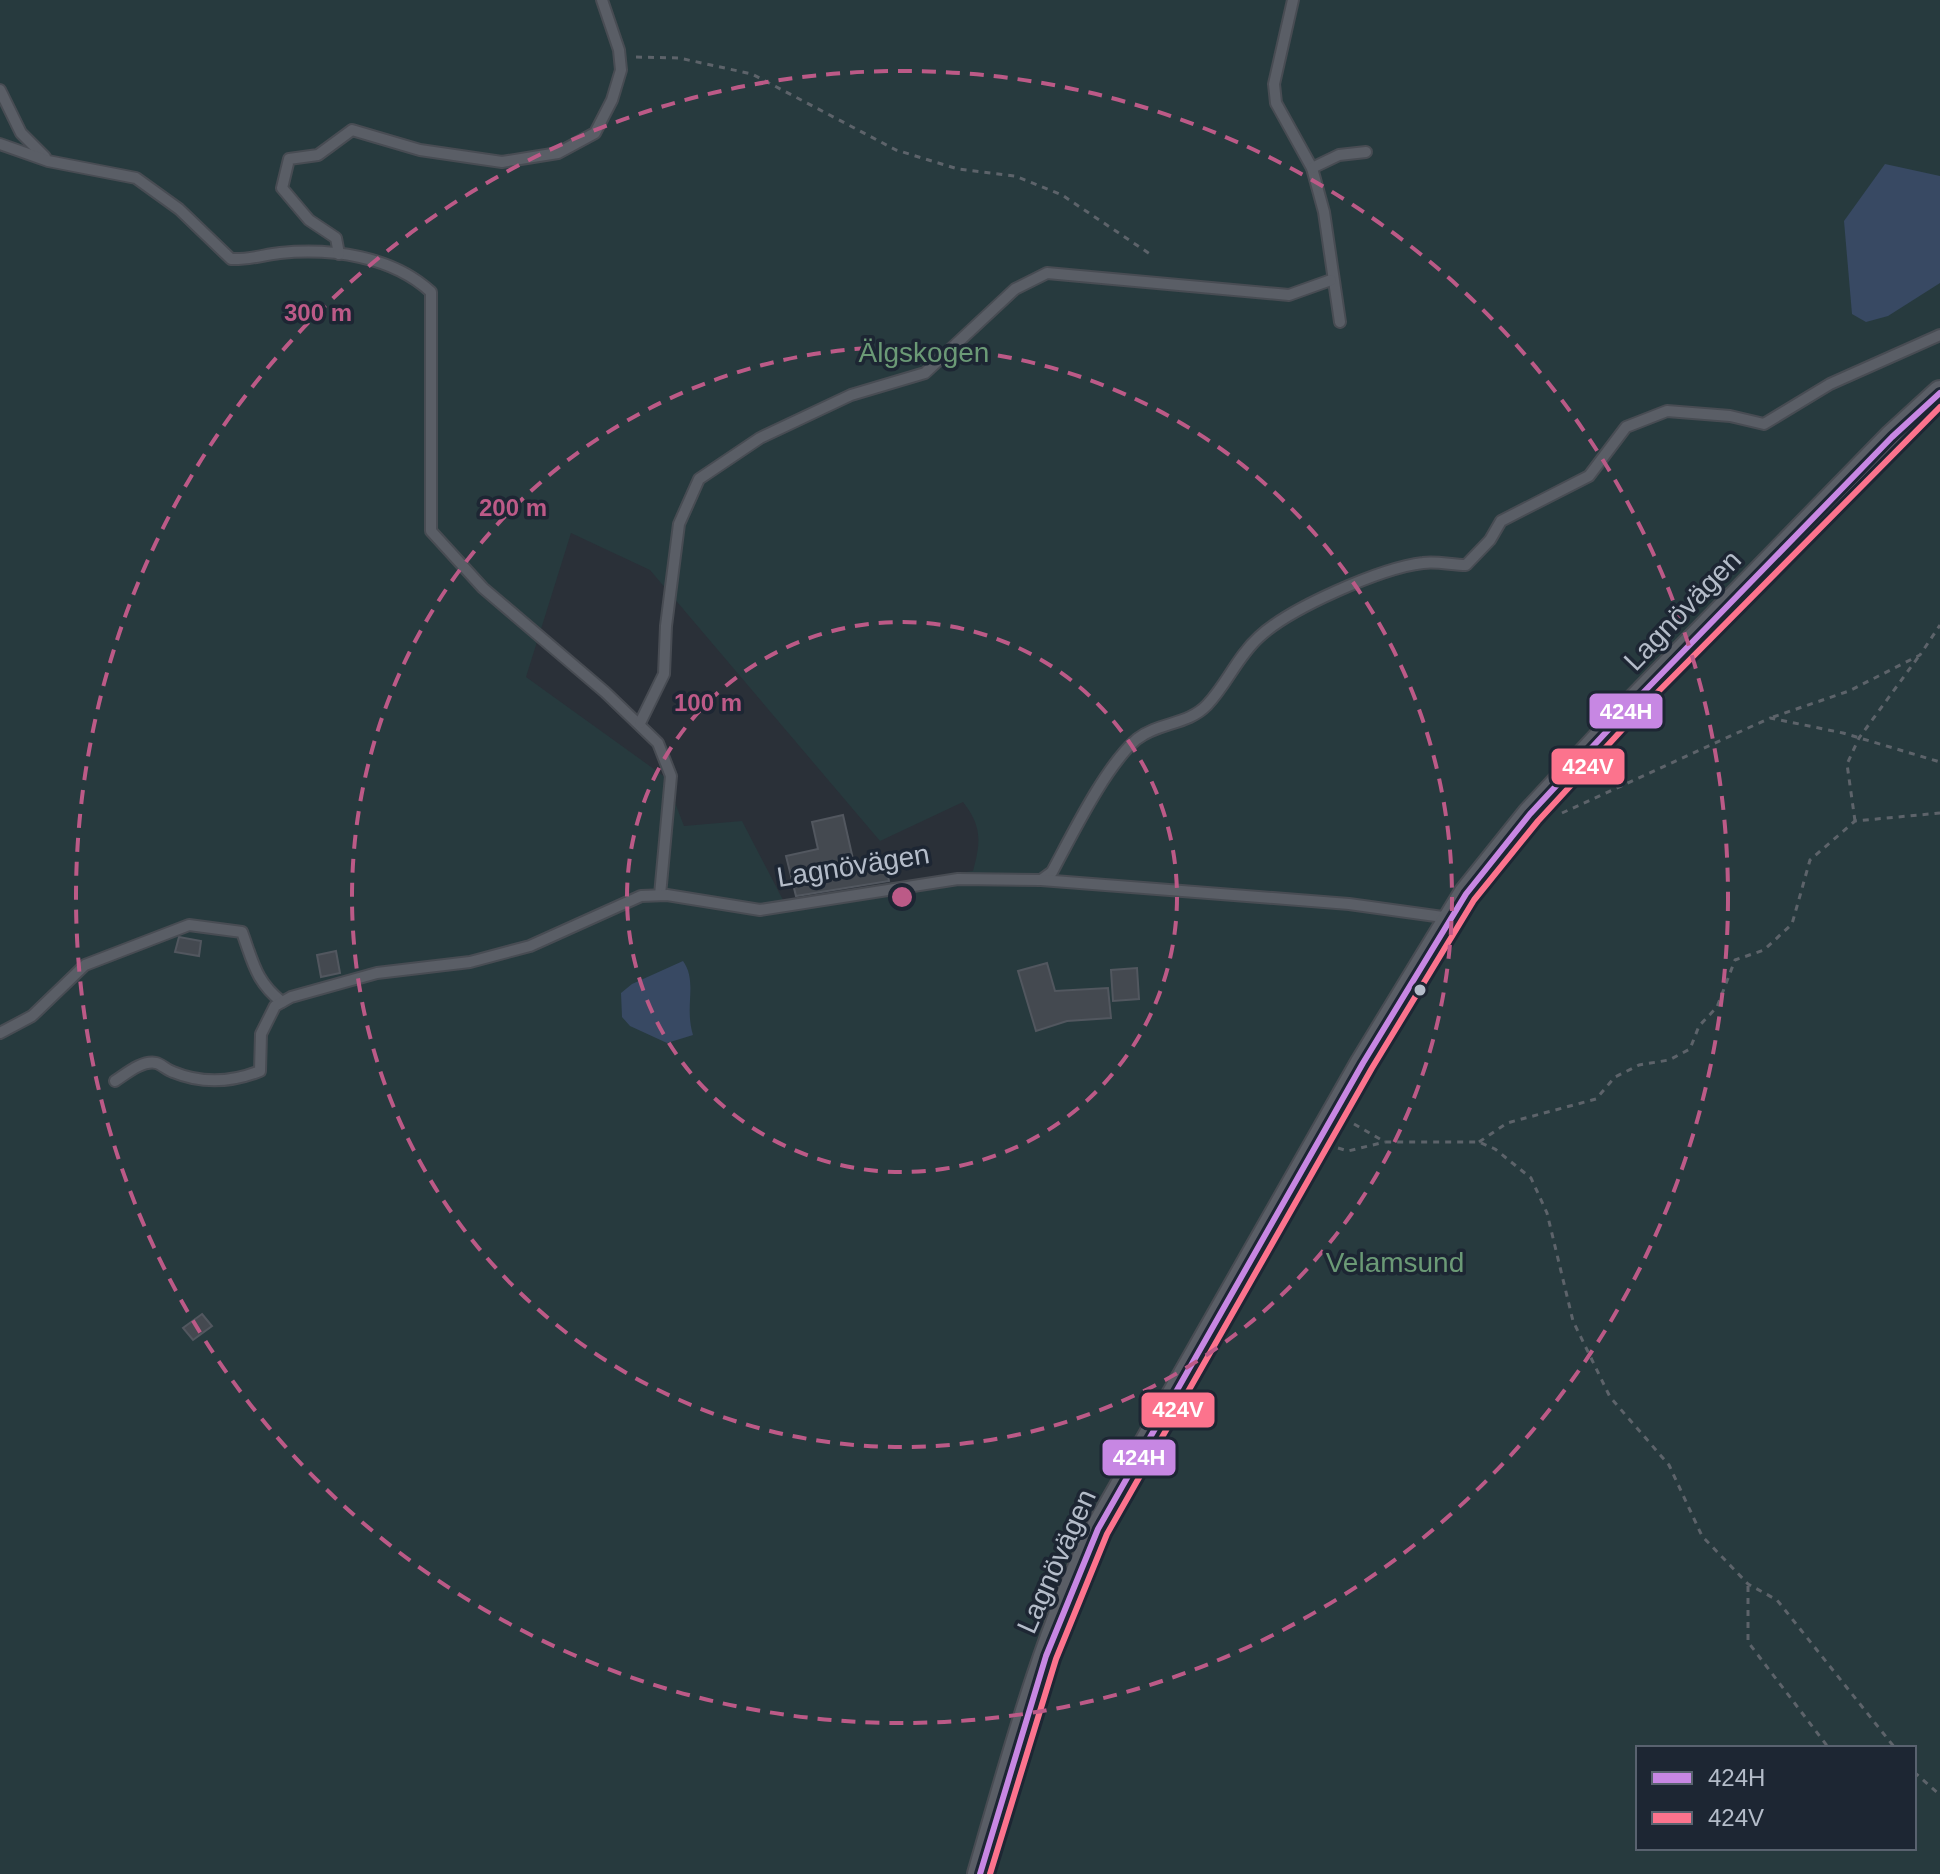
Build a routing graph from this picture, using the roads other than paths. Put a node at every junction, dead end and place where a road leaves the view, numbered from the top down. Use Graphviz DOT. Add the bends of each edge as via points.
graph roads {
  1 [pos="602,0"];
  2 [pos="1293,0"];
  3 [pos="0,90"];
  4 [pos="0,144"];
  5 [pos="1366,152"];
  6 [pos="48,161"];
  7 [pos="1312,168"];
  8 [pos="339,254"];
  9 [pos="1331,280"];
  10 [pos="1340,322"];
  11 [pos="1940,335"];
  12 [pos="1940,393"];
  13 [pos="640,723"];
  14 [pos="1041,880"];
  15 [pos="660,895"];
  16 [pos="1450,918"];
  17 [pos="282,1002"];
  18 [pos="0,1033"];
  19 [pos="115,1081"];
  20 [pos="980,1874"];
  1 -- 8 [label="lane" via="621,70 595,133 558,153 502,162 420,150 352,130 318,155 289,159 282,188 309,220 336,238"];
  2 -- 7 [label="lane" via="1274,84 1276,103"];
  3 -- 6 [label="lane" via="21,133"];
  4 -- 6 [label="lane"];
  5 -- 7 [label="lane" via="1339,155"];
  6 -- 8 [label="lane" via="136,178 179,209 231,259"];
  7 -- 9 [label="lane" via="1324,212"];
  8 -- 13 [label="lane" via="410,273 431,292 431,531 483,588"];
  9 -- 10 [label="lane"];
  9 -- 13 [label="lane" via="1289,295 1047,273 1015,289 925,373 851,395 760,438 699,479 679,524 664,674"];
  11 -- 14 [label="lane" via="1830,384 1764,424 1667,411 1626,427 1589,476 1501,521 1466,565 1425,562 1396,570 1279,620 1237,660 1205,706 1136,740 1052,872"];
  12 -- 16 [label="street, Lagnövägen" via="1530,814"];
  13 -- 15 [label="lane" via="658,743 671,776"];
  14 -- 15 [label="lane, Lagnövägen" via="958,879 760,910"];
  14 -- 16 [label="lane, Lagnövägen" via="1349,904"];
  15 -- 17 [label="lane, Lagnövägen" via="622,903 530,946 470,962 377,973"];
  16 -- 20 [label="street, Lagnövägen" via="1098,1529 1038,1679"];
  17 -- 18 [label="lane" via="254,971 242,932 189,925 85,965 32,1016"];
  17 -- 19 [label="lane" via="261,1034 260,1071 224,1081 196,1080 157,1063"];
}
